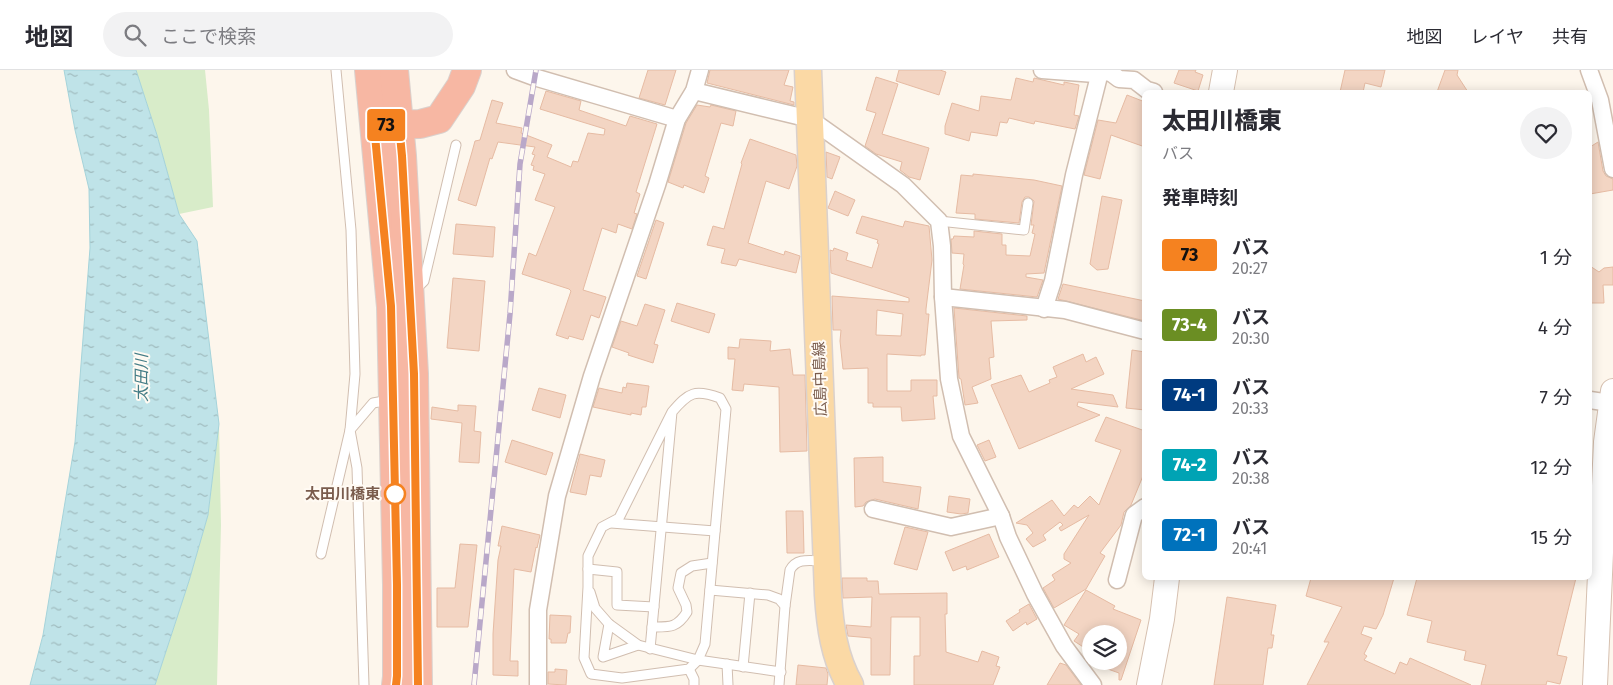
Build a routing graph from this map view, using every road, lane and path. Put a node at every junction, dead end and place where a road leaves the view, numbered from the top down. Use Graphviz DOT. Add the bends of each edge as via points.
graph roads {
  1 [pos="336,70"];
  2 [pos="369,70"];
  3 [pos="394,70"];
  4 [pos="466,70"];
  5 [pos="516,70"];
  6 [pos="700,70"];
  7 [pos="808,70"];
  8 [pos="1042,70"];
  9 [pos="1225,70"];
  10 [pos="1589,70"];
  11 [pos="1097,72"];
  12 [pos="694,90"];
  13 [pos="1147,90"];
  14 [pos="1221,90"];
  15 [pos="677,119"];
  16 [pos="810,119"];
  17 [pos="387,125"];
  18 [pos="456,145"];
  19 [pos="1613,169"];
  20 [pos="1028,203"];
  21 [pos="939,221"];
  22 [pos="409,297"];
  23 [pos="943,297"];
  24 [pos="1044,309"];
  25 [pos="1142,330"];
  26 [pos="1604,398"];
  27 [pos="393,400"];
  28 [pos="672,412"];
  29 [pos="350,430"];
  30 [pos="1610,442"];
  31 [pos="873,509"];
  32 [pos="1142,509"];
  33 [pos="1001,516"];
  34 [pos="611,523"];
  35 [pos="662,526"];
  36 [pos="715,531"];
  37 [pos="320,554"];
  38 [pos="827,561"];
  39 [pos="712,563"];
  40 [pos="588,569"];
  41 [pos="1117,580"];
  42 [pos="1167,580"];
  43 [pos="588,587"];
  44 [pos="710,590"];
  45 [pos="750,593"];
  46 [pos="785,606"];
  47 [pos="654,607"];
  48 [pos="608,624"];
  49 [pos="652,627"];
  50 [pos="638,645"];
  51 [pos="650,649"];
  52 [pos="698,660"];
  53 [pos="727,664"];
  54 [pos="743,667"];
  55 [pos="689,669"];
  56 [pos="781,672"];
  57 [pos="364,685"];
  58 [pos="396,685"];
  59 [pos="418,685"];
  60 [pos="538,685"];
  61 [pos="694,685"];
  62 [pos="728,685"];
  63 [pos="779,685"];
  64 [pos="850,685"];
  65 [pos="1093,685"];
  66 [pos="1149,685"];
  67 [pos="1595,685"];
  1 -- 29 [label="lane" via="351,230 355,374"];
  2 -- 17 [label="highway"];
  3 -- 17 [label="highway"];
  4 -- 17 [label="highway" via="461,86 439,119 420,124"];
  5 -- 15 [label="street"];
  6 -- 12 [label="street"];
  7 -- 16 [label="main road, 広島中島線"];
  8 -- 11 [label="street"];
  9 -- 14 [label="street"];
  10 -- 19 [label="street" via="1600,100"];
  11 -- 13 [label="street" via="1134,80"];
  11 -- 24 [label="street" via="1098,80"];
  12 -- 15 [label="street"];
  12 -- 16 [label="street"];
  15 -- 60 [label="street" via="556,496 538,610"];
  16 -- 21 [label="street" via="903,185"];
  16 -- 38 [label="main road, 広島中島線"];
  17 -- 22 [label="highway"];
  17 -- 27 [label="highway"];
  18 -- 22 [label="lane" via="424,281"];
  20 -- 21 [label="lane" via="1024,230"];
  21 -- 23 [label="street"];
  22 -- 59 [label="highway" via="414,374"];
  23 -- 24 [label="street"];
  23 -- 33 [label="street" via="950,379 961,436"];
  24 -- 25 [label="street" via="1065,310"];
  26 -- 30 [label="street"];
  27 -- 29 [label="lane" via="373,403"];
  27 -- 58 [label="highway"];
  28 -- 34 [label="lane" via="619,518"];
  28 -- 35 [label="lane"];
  28 -- 36 [label="lane" via="685,397 694,394 720,398 726,409"];
  29 -- 37 [label="lane"];
  29 -- 57 [label="lane" via="357,468"];
  30 -- 67 [label="street"];
  31 -- 33 [label="street" via="951,527"];
  32 -- 41 [label="street" via="1134,515"];
  33 -- 65 [label="street" via="1035,594 1064,646"];
  34 -- 35 [label="lane"];
  34 -- 40 [label="lane" via="602,527 588,556"];
  35 -- 36 [label="lane"];
  35 -- 47 [label="lane"];
  36 -- 39 [label="lane"];
  38 -- 46 [label="lane" via="798,561 793,565"];
  38 -- 64 [label="main road, 広島中島線" via="831,631"];
  39 -- 44 [label="lane"];
  39 -- 49 [label="lane" via="692,566 681,573 678,588 687,612 681,622"];
  40 -- 43 [label="lane"];
  40 -- 47 [label="lane" via="618,572 618,605"];
  42 -- 66 [label="street"];
  43 -- 48 [label="lane" via="595,608"];
  43 -- 55 [label="lane" via="584,658 591,674 622,678"];
  44 -- 45 [label="lane"];
  44 -- 52 [label="lane" via="706,644"];
  45 -- 46 [label="lane" via="774,597"];
  45 -- 54 [label="lane"];
  46 -- 56 [label="lane"];
  47 -- 49 [label="lane"];
  48 -- 50 [label="lane"];
  48 -- 50 [label="lane" via="603,657"];
  49 -- 51 [label="lane"];
  50 -- 51 [label="lane"];
  51 -- 52 [label="lane"];
  52 -- 53 [label="lane"];
  52 -- 55 [label="lane"];
  53 -- 54 [label="lane"];
  53 -- 62 [label="lane"];
  54 -- 56 [label="lane"];
  55 -- 61 [label="lane"];
  56 -- 63 [label="lane"];
}
